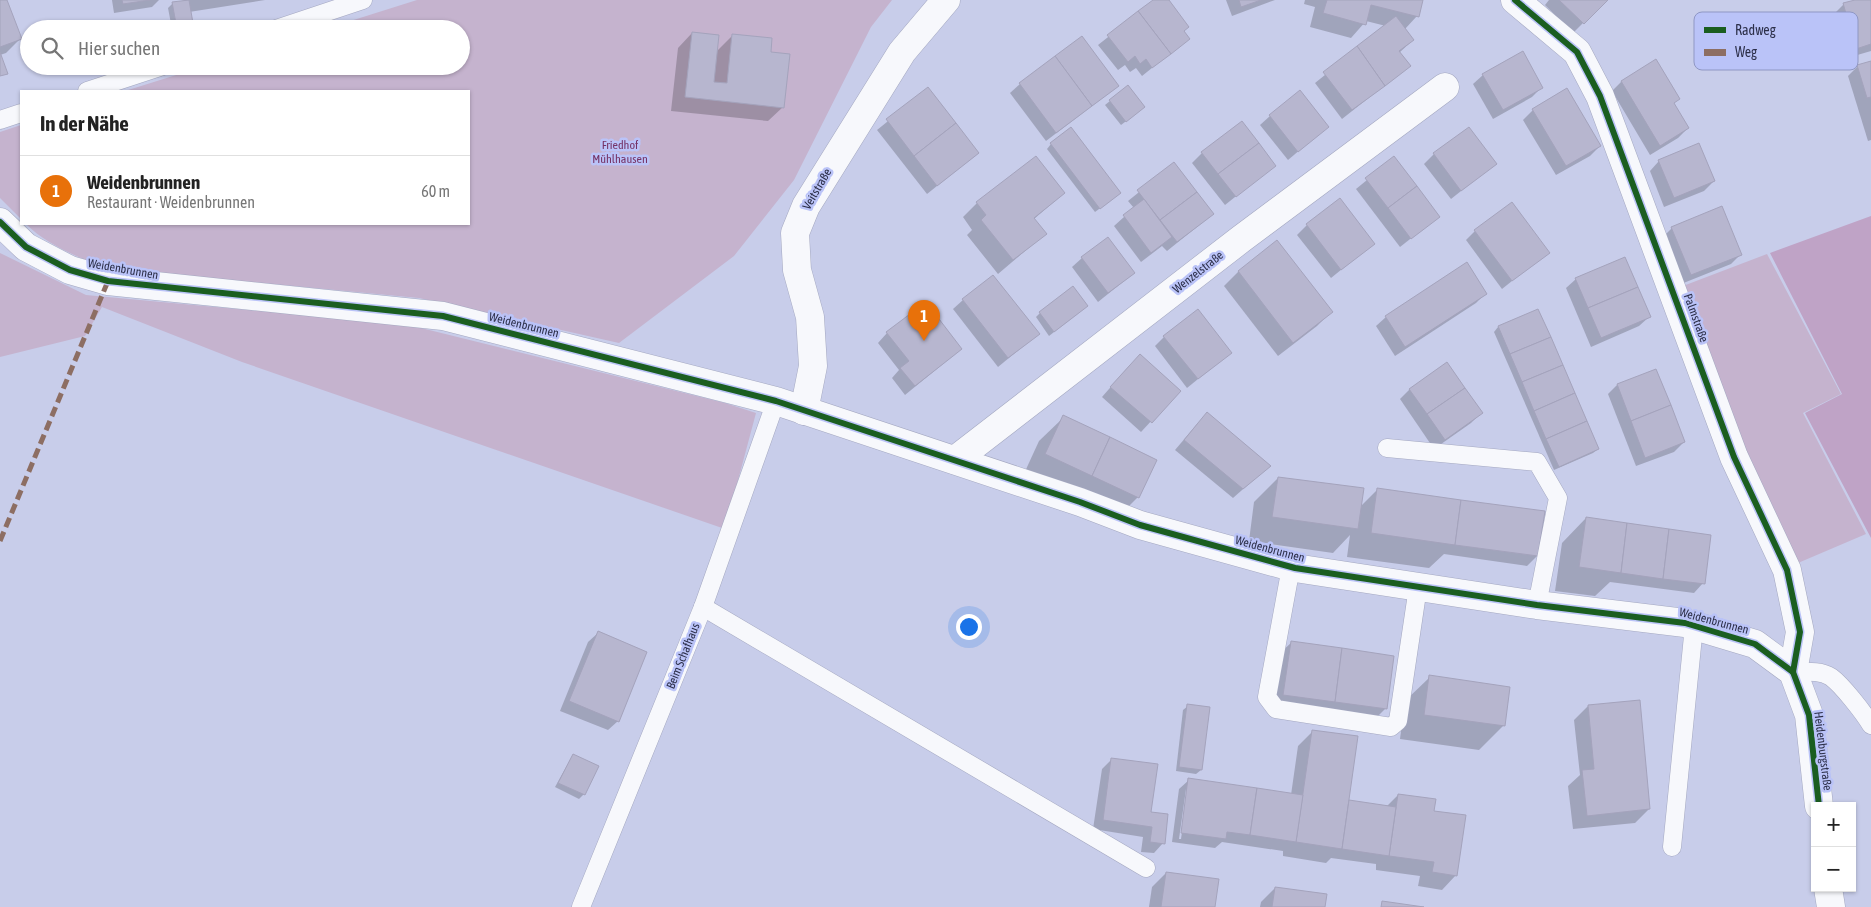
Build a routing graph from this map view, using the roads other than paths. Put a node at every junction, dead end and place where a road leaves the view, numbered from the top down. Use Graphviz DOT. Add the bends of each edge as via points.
graph roads {
  1 [pos="363,0"];
  2 [pos="946,0"];
  3 [pos="1515,0"];
  4 [pos="303,20"];
  5 [pos="135,75"];
  6 [pos="1445,87"];
  7 [pos="90,90"];
  8 [pos="20,113"];
  9 [pos="0,120"];
  10 [pos="0,222"];
  11 [pos="776,402"];
  12 [pos="804,411"];
  13 [pos="1387,448"];
  14 [pos="955,460"];
  15 [pos="1291,568"];
  16 [pos="1418,587"];
  17 [pos="1537,605"];
  18 [pos="703,607"];
  19 [pos="1694,626"];
  20 [pos="1793,672"];
  21 [pos="1871,725"];
  22 [pos="1819,802"];
  23 [pos="1672,847"];
  24 [pos="1146,868"];
  25 [pos="1829,892"];
  26 [pos="581,907"];
  27 [pos="1831,907"];
  1 -- 4 [label="lane"];
  2 -- 12 [label="street, Veitstraße" via="902,52 806,206 795,233 797,270 810,317 813,366"];
  3 -- 20 [label="street, Palmstraße" via="1577,52 1600,96 1734,457 1787,570 1800,632"];
  5 -- 7 [label="lane"];
  6 -- 14 [label="street, Wenzelstraße" via="1241,239"];
  8 -- 9 [label="lane"];
  10 -- 11 [label="street, Weidenbrunnen" via="26,247 70,270 108,281 443,316"];
  11 -- 12 [label="street, Weidenbrunnen"];
  11 -- 18 [label="lane, Beim Schafhaus"];
  12 -- 14 [label="street, Weidenbrunnen"];
  13 -- 17 [label="lane" via="1538,462 1558,498"];
  14 -- 15 [label="street, Weidenbrunnen" via="1140,524"];
  15 -- 16 [label="street, Weidenbrunnen"];
  15 -- 16 [label="lane" via="1267,697 1276,709 1391,727 1398,722"];
  16 -- 17 [label="street, Weidenbrunnen"];
  17 -- 19 [label="street, Weidenbrunnen"];
  18 -- 24 [label="lane"];
  18 -- 26 [label="lane, Beim Schafhaus"];
  19 -- 20 [label="street, Weidenbrunnen" via="1755,644"];
  19 -- 23 [label="lane"];
  20 -- 21 [label="lane" via="1812,671 1831,677"];
  20 -- 22 [label="street, Heidenburgstraße" via="1809,715"];
  25 -- 27 [label="street"];
}
